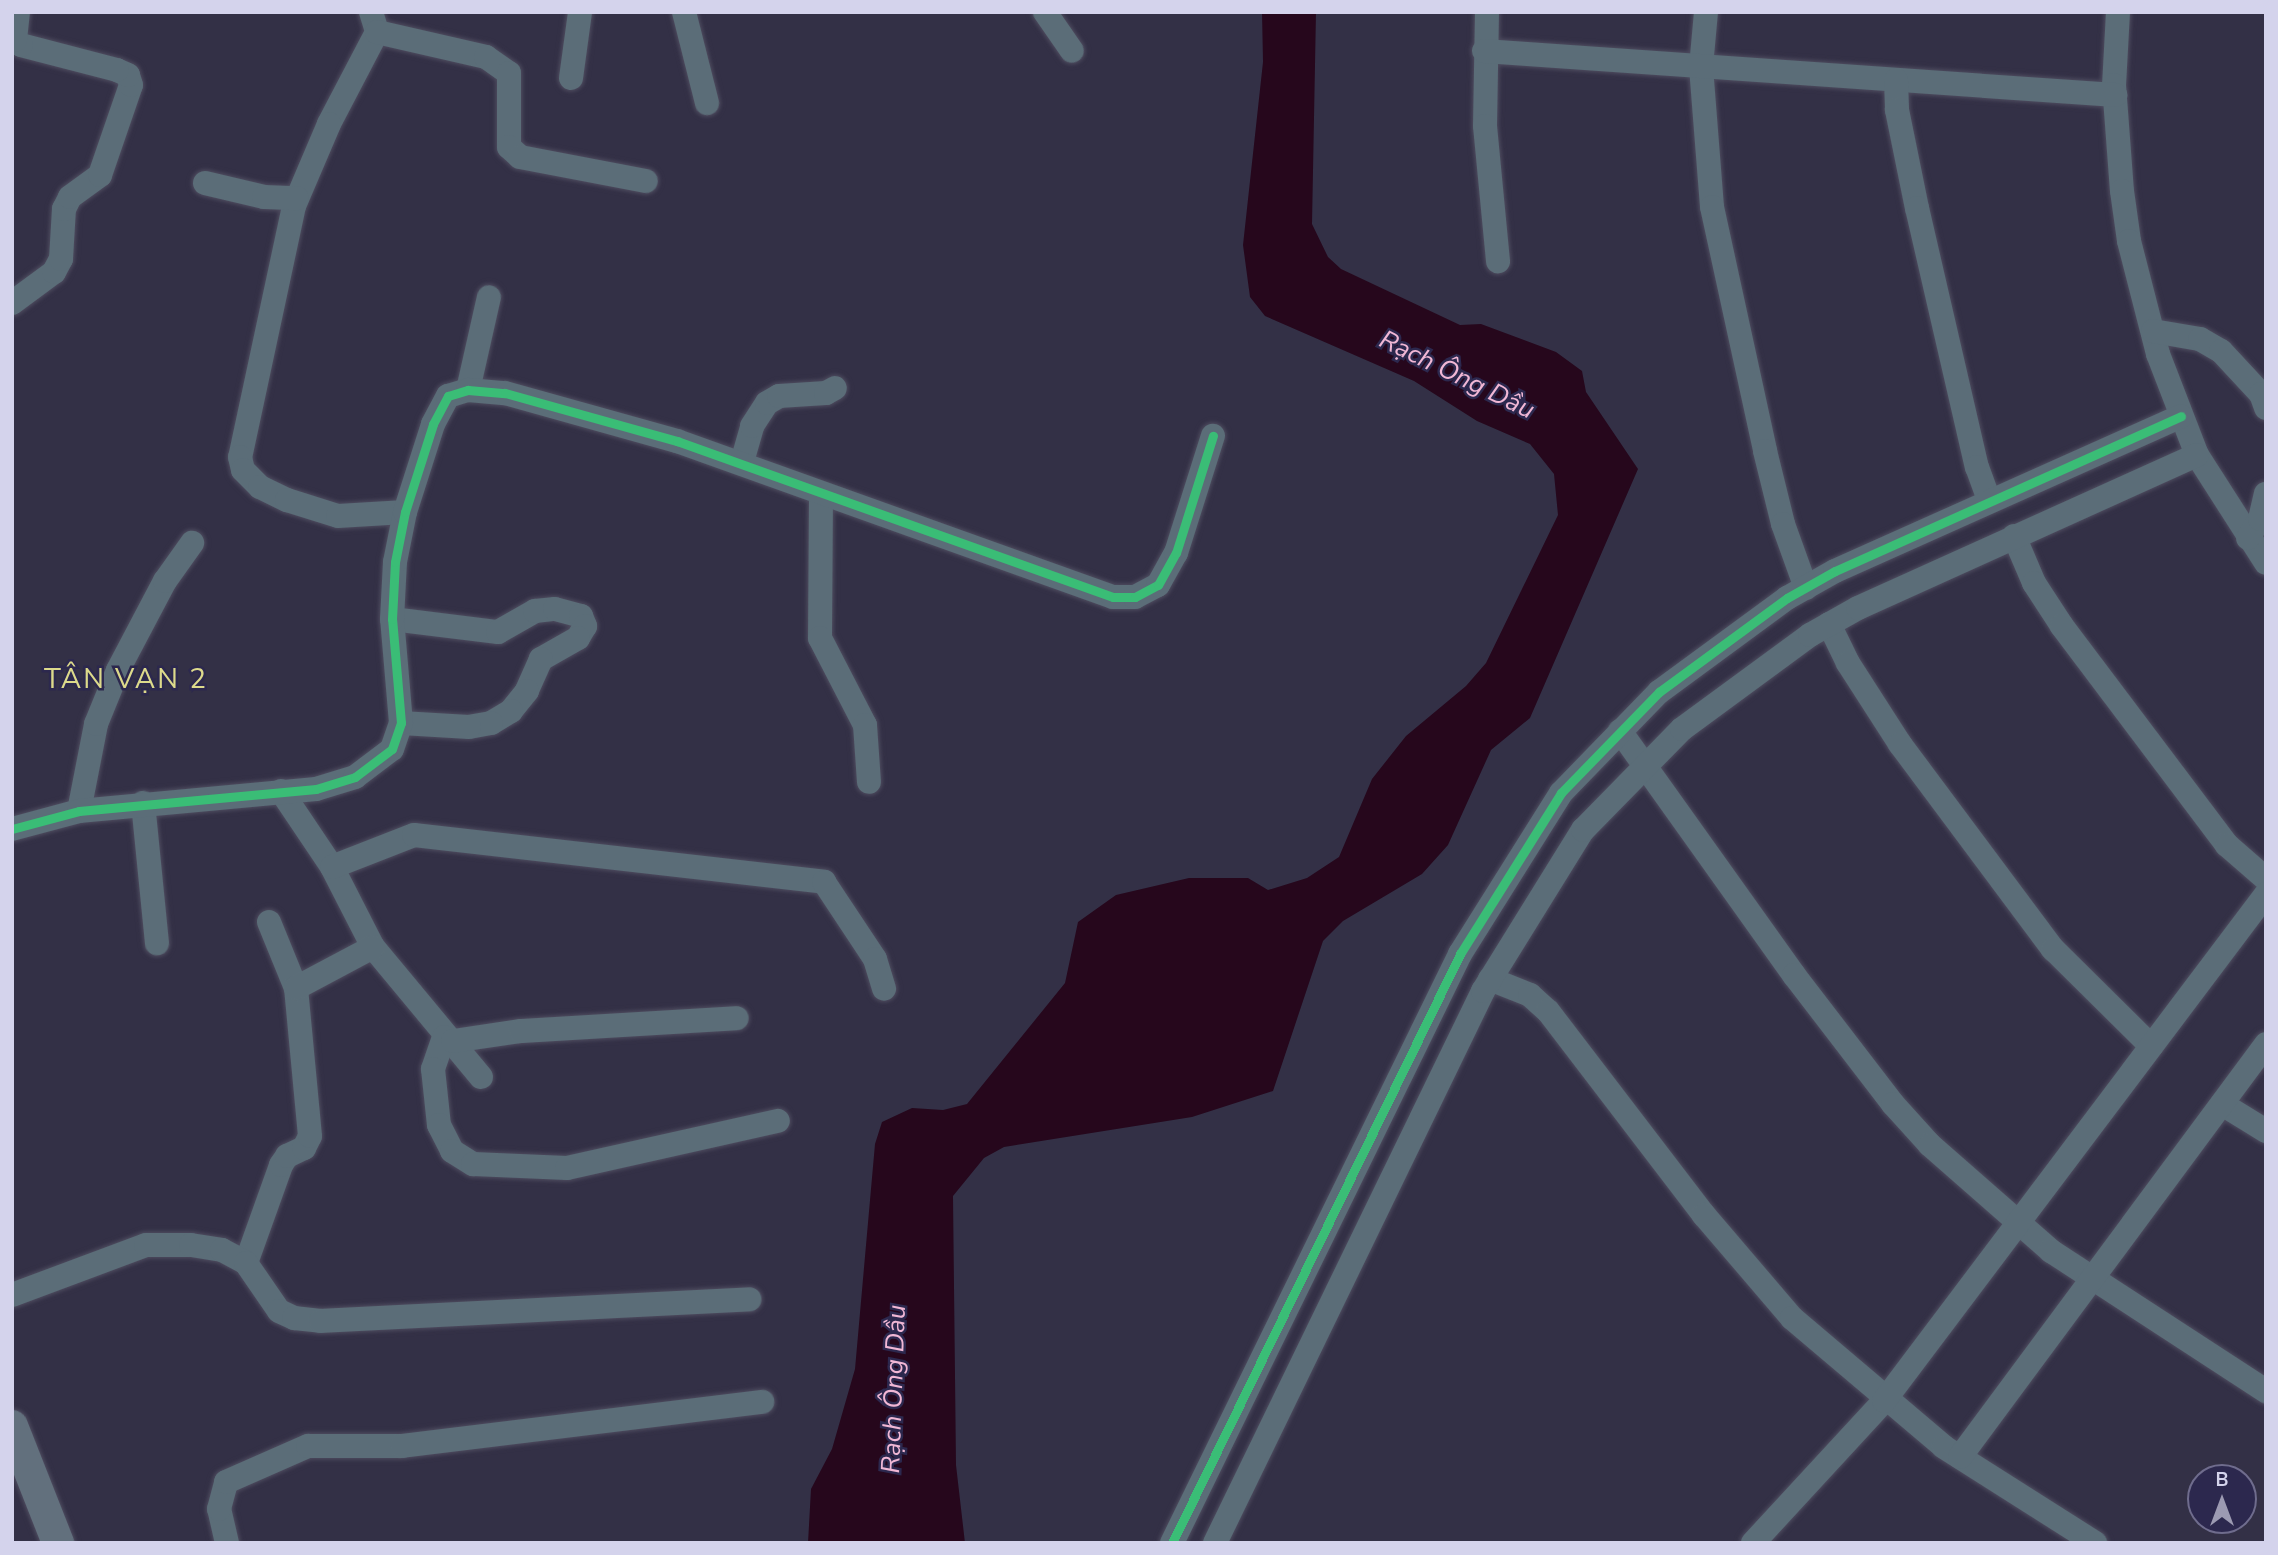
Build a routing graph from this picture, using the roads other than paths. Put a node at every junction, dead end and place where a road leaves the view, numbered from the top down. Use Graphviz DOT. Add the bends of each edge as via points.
graph roads {
  1 [pos="18,12"];
  2 [pos="580,12"];
  3 [pos="684,12"];
  4 [pos="1045,12"];
  5 [pos="1488,12"];
  6 [pos="1706,12"];
  7 [pos="2118,12"];
  8 [pos="374,22"];
  9 [pos="1072,51"];
  10 [pos="1484,51"];
  11 [pos="1702,67"];
  12 [pos="571,78"];
  13 [pos="1896,80"];
  14 [pos="2115,95"];
  15 [pos="707,103"];
  16 [pos="646,181"];
  17 [pos="205,183"];
  18 [pos="297,198"];
  19 [pos="1498,261"];
  20 [pos="489,297"];
  21 [pos="12,303"];
  22 [pos="2153,331"];
  23 [pos="835,388"];
  24 [pos="468,390"];
  25 [pos="2266,408"];
  26 [pos="2181,416"];
  27 [pos="1213,436"];
  28 [pos="2197,455"];
  29 [pos="742,462"];
  30 [pos="2266,494"];
  31 [pos="821,495"];
  32 [pos="1989,500"];
  33 [pos="405,512"];
  34 [pos="2014,536"];
  35 [pos="2248,538"];
  36 [pos="192,542"];
  37 [pos="2266,563"];
  38 [pos="1806,587"];
  39 [pos="392,619"];
  40 [pos="1829,624"];
  41 [pos="401,723"];
  42 [pos="1620,731"];
  43 [pos="1645,766"];
  44 [pos="869,782"];
  45 [pos="281,791"];
  46 [pos="143,803"];
  47 [pos="79,811"];
  48 [pos="12,829"];
  49 [pos="332,867"];
  50 [pos="2266,879"];
  51 [pos="2266,894"];
  52 [pos="269,922"];
  53 [pos="157,943"];
  54 [pos="373,947"];
  55 [pos="1490,979"];
  56 [pos="296,988"];
  57 [pos="884,989"];
  58 [pos="737,1018"];
  59 [pos="449,1039"];
  60 [pos="2266,1044"];
  61 [pos="2151,1046"];
  62 [pos="481,1077"];
  63 [pos="2222,1104"];
  64 [pos="779,1121"];
  65 [pos="2266,1131"];
  66 [pos="2017,1223"];
  67 [pos="246,1263"];
  68 [pos="2093,1278"];
  69 [pos="12,1295"];
  70 [pos="749,1299"];
  71 [pos="2266,1391"];
  72 [pos="1884,1401"];
  73 [pos="762,1402"];
  74 [pos="12,1426"];
  75 [pos="1218,1453"];
  76 [pos="1960,1457"];
  77 [pos="1253,1465"];
  78 [pos="58,1543"];
  79 [pos="227,1543"];
  80 [pos="1172,1543"];
  81 [pos="1215,1543"];
  82 [pos="1753,1543"];
  83 [pos="2095,1543"];
  1 -- 21 [label="street" via="15,40 21,45 117,70 128,75 131,85 100,174 69,197 64,209 65,242 58,265"];
  2 -- 12 [label="street"];
  3 -- 15 [label="street"];
  4 -- 9 [label="street"];
  5 -- 10 [label="street"];
  6 -- 11 [label="street"];
  7 -- 14 [label="street"];
  8 -- 16 [label="street" via="486,57 509,73 509,148 520,157"];
  8 -- 18 [label="street"];
  10 -- 11 [label="street"];
  10 -- 19 [label="street" via="1486,138"];
  11 -- 13 [label="street"];
  11 -- 38 [label="street" via="1712,207 1768,464"];
  13 -- 14 [label="street"];
  13 -- 32 [label="street" via="1897,110 1920,222 1977,467"];
  14 -- 22 [label="street" via="2129,241"];
  17 -- 18 [label="street" via="264,197"];
  18 -- 33 [label="street" via="264,327 240,457 243,470 260,487 338,516"];
  20 -- 24 [label="street"];
  22 -- 25 [label="street" via="2200,338 2221,352 2261,394"];
  22 -- 26 [label="street"];
  23 -- 29 [label="street" via="767,403 752,426"];
  24 -- 29 [label="street" via="505,393"];
  24 -- 33 [label="street" via="448,396 438,410"];
  26 -- 28 [label="street"];
  26 -- 32 [label="street"];
  27 -- 31 [label="street" via="1177,553 1158,585 1135,597 1113,597"];
  28 -- 34 [label="street"];
  28 -- 35 [label="street"];
  29 -- 31 [label="street"];
  30 -- 35 [label="street" via="2260,519"];
  31 -- 44 [label="street" via="820,638 865,725"];
  32 -- 38 [label="street"];
  33 -- 39 [label="street" via="395,562"];
  34 -- 40 [label="street"];
  34 -- 50 [label="street" via="2034,583 2062,626 2227,845"];
  35 -- 37 [label="street"];
  36 -- 47 [label="street" via="165,581 118,670 96,724"];
  38 -- 42 [label="street" via="1668,685"];
  39 -- 41 [label="street"];
  39 -- 41 [label="street" via="491,633 535,611 555,609 581,616 585,626 578,638 541,659 527,691 510,711 491,723 469,727"];
  40 -- 43 [label="street" via="1690,722"];
  40 -- 61 [label="street" via="1848,663 1900,744 2053,949"];
  41 -- 45 [label="street" via="392,749 355,778 316,789"];
  42 -- 43 [label="street"];
  42 -- 75 [label="street" via="1560,793 1460,954"];
  43 -- 55 [label="street" via="1577,838"];
  43 -- 66 [label="street" via="1893,1104 1930,1145"];
  45 -- 46 [label="street"];
  45 -- 49 [label="street"];
  46 -- 47 [label="street"];
  46 -- 53 [label="street"];
  47 -- 48 [label="street"];
  49 -- 54 [label="street"];
  49 -- 57 [label="street" via="414,835 824,882 875,959"];
  51 -- 61 [label="street"];
  52 -- 56 [label="street"];
  54 -- 56 [label="street"];
  54 -- 59 [label="street"];
  55 -- 72 [label="street" via="1530,995 1548,1011 1755,1276 1792,1318"];
  55 -- 77 [label="street"];
  56 -- 67 [label="street" via="310,1136 304,1148 287,1156 281,1165"];
  58 -- 59 [label="street"];
  59 -- 62 [label="street"];
  59 -- 64 [label="street" via="432,1069 439,1125 452,1151 473,1164 567,1168"];
  60 -- 63 [label="street"];
  61 -- 66 [label="street"];
  63 -- 65 [label="street"];
  63 -- 68 [label="street"];
  66 -- 68 [label="street"];
  66 -- 72 [label="street"];
  67 -- 69 [label="street" via="222,1250 146,1245"];
  67 -- 70 [label="street" via="279,1311 321,1321"];
  68 -- 71 [label="street"];
  68 -- 76 [label="street"];
  72 -- 76 [label="street"];
  72 -- 82 [label="street"];
  73 -- 79 [label="street" via="402,1446 308,1446 226,1482 219,1509"];
  74 -- 78 [label="main road"];
  75 -- 77 [label="street"];
  75 -- 80 [label="street"];
  76 -- 83 [label="street"];
  77 -- 81 [label="street"];
}
